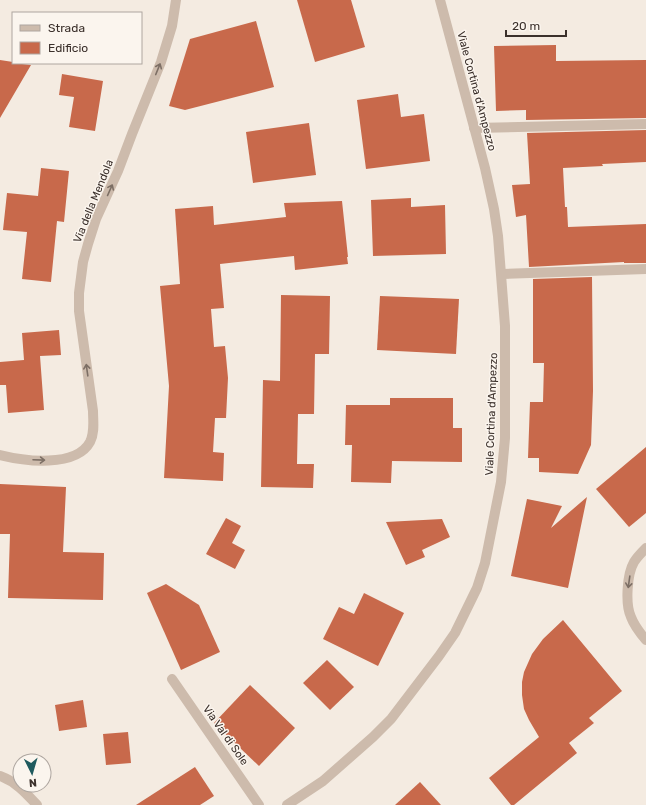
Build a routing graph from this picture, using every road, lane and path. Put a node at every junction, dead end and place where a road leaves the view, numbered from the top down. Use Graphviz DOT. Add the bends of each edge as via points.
graph roads {
  1 [pos="176,0"];
  2 [pos="440,0"];
  3 [pos="646,124"];
  4 [pos="474,128"];
  5 [pos="646,269"];
  6 [pos="502,274"];
  7 [pos="0,455"];
  8 [pos="646,548"];
  9 [pos="646,640"];
  10 [pos="172,679"];
  11 [pos="0,776"];
  12 [pos="36,805"];
  13 [pos="259,805"];
  14 [pos="287,805"];
  7 -- 1 [label="street, Via della Mendola, one-way" via="25,460 57,460 78,453 92,438 93,411 79,311 83,262 96,219 161,62 172,26"];
  2 -- 4 [label="street, Viale Cortina d'Ampezzo"];
  3 -- 4 [label="street"];
  4 -- 6 [label="street, Viale Cortina d'Ampezzo" via="494,210"];
  5 -- 6 [label="street"];
  6 -- 14 [label="street, Viale Cortina d'Ampezzo" via="505,326 504,454 489,548 477,588 455,633 391,719 323,781"];
  8 -- 9 [label="street, one-way" via="634,562 628,590 630,616"];
  10 -- 13 [label="street, Via Val di Sole"];
  11 -- 12 [label="street" via="22,788"];
}
